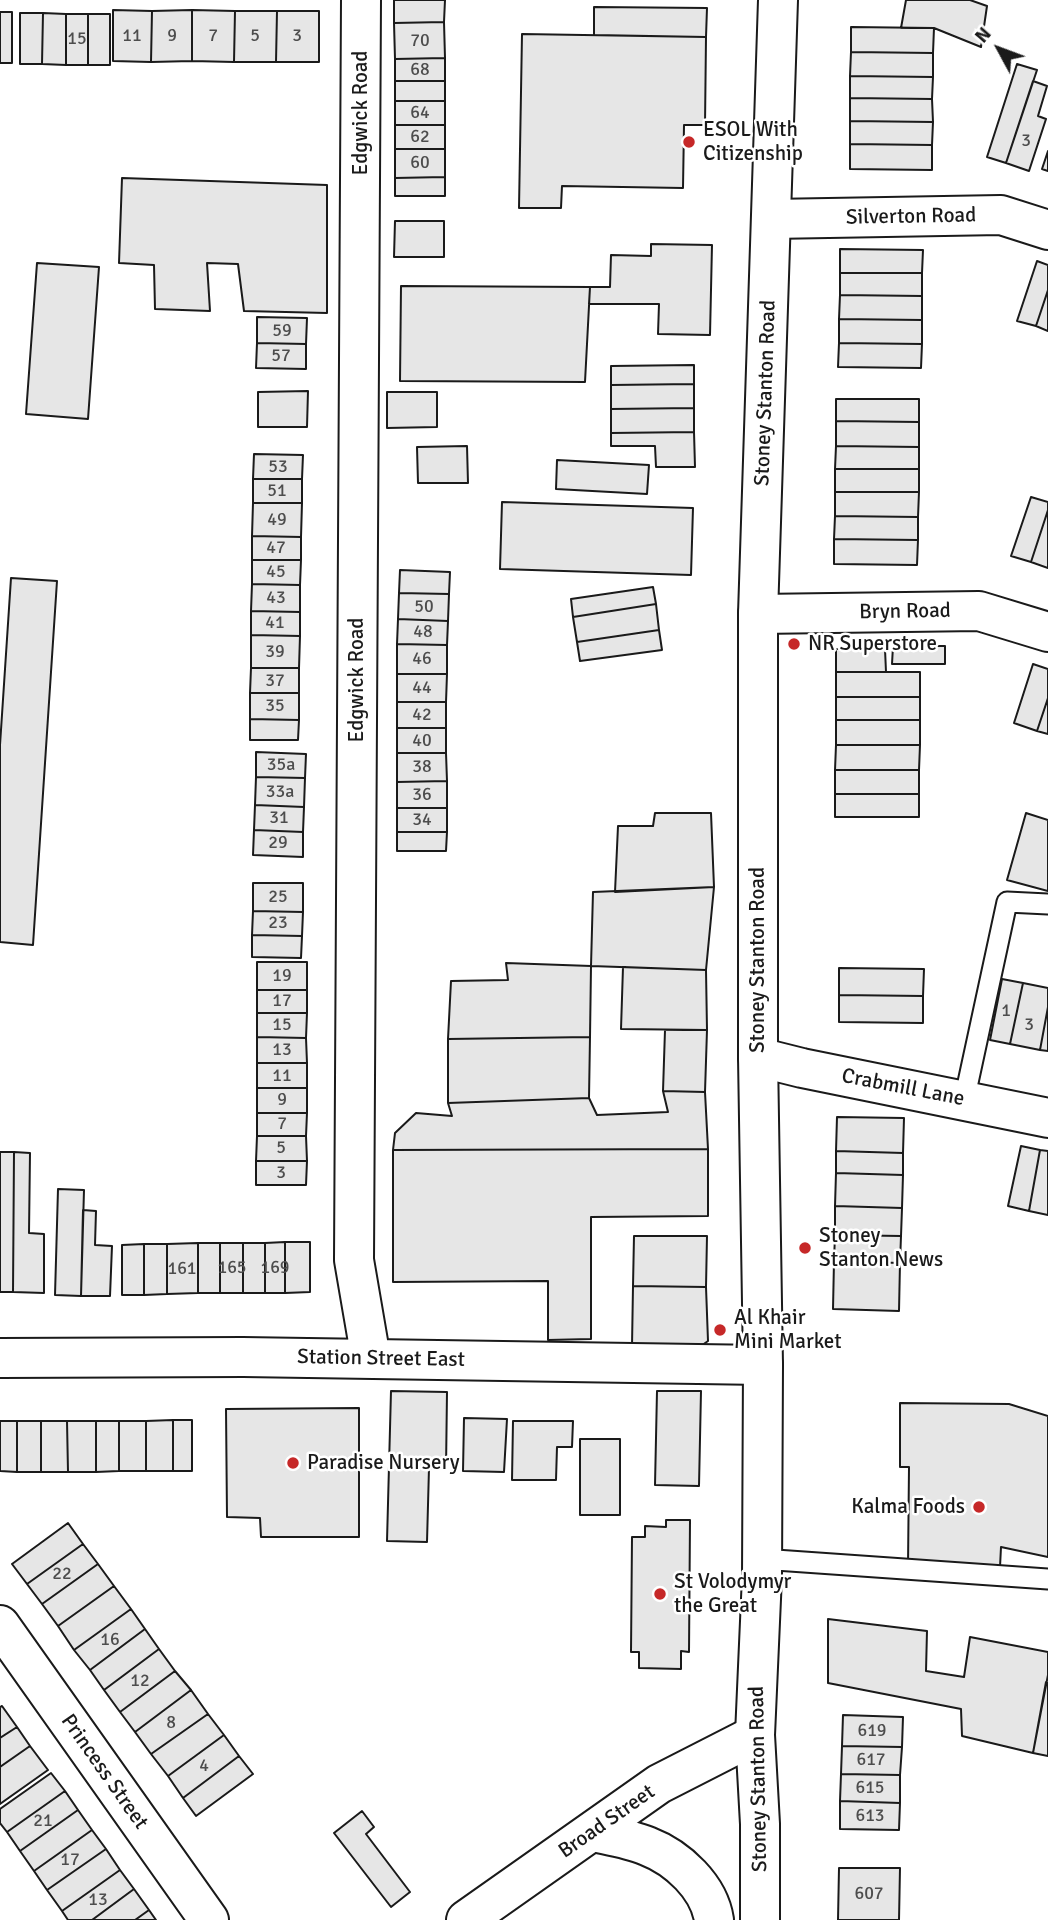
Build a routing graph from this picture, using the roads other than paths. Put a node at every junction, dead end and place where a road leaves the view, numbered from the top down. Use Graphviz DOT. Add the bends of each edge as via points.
graph roads {
  1 [pos="361,0"];
  2 [pos="778,0"];
  3 [pos="771,219"];
  4 [pos="1048,230"];
  5 [pos="758,614"];
  6 [pos="1048,632"];
  7 [pos="1048,904"];
  8 [pos="758,1056"];
  9 [pos="964,1101"];
  10 [pos="1048,1118"];
  11 [pos="0,1358"];
  12 [pos="371,1359"];
  13 [pos="763,1365"];
  14 [pos="761,1559"];
  15 [pos="1048,1579"];
  16 [pos="0,1625"];
  17 [pos="755,1735"];
  18 [pos="593,1832"];
  19 [pos="209,1920"];
  20 [pos="466,1920"];
  21 [pos="714,1920"];
  22 [pos="760,1920"];
  1 -- 12 [label="street, Edgwick Road" via="354,1259"];
  2 -- 3 [label="street, Stoney Stanton Road"];
  3 -- 4 [label="street, Silverton Road" via="1001,215"];
  3 -- 5 [label="street, Stoney Stanton Road"];
  5 -- 6 [label="street, Bryn Road" via="979,611"];
  5 -- 8 [label="street, Stoney Stanton Road"];
  7 -- 9 [label="lane" via="1007,902"];
  8 -- 9 [label="street, Crabmill Lane"];
  8 -- 13 [label="street, Stoney Stanton Road"];
  9 -- 10 [label="street, Crabmill Lane"];
  11 -- 12 [label="street, Station Street East"];
  12 -- 13 [label="street, Station Street East"];
  13 -- 14 [label="street, Stoney Stanton Road"];
  14 -- 15 [label="lane"];
  14 -- 17 [label="street, Stoney Stanton Road"];
  16 -- 19 [label="street, Princess Street"];
  17 -- 18 [label="street, Broad Street" via="659,1784"];
  17 -- 22 [label="street, Stoney Stanton Road"];
  18 -- 20 [label="street, Broad Street"];
  18 -- 21 [label="street" via="647,1846 672,1860 699,1885 712,1905"];
}
